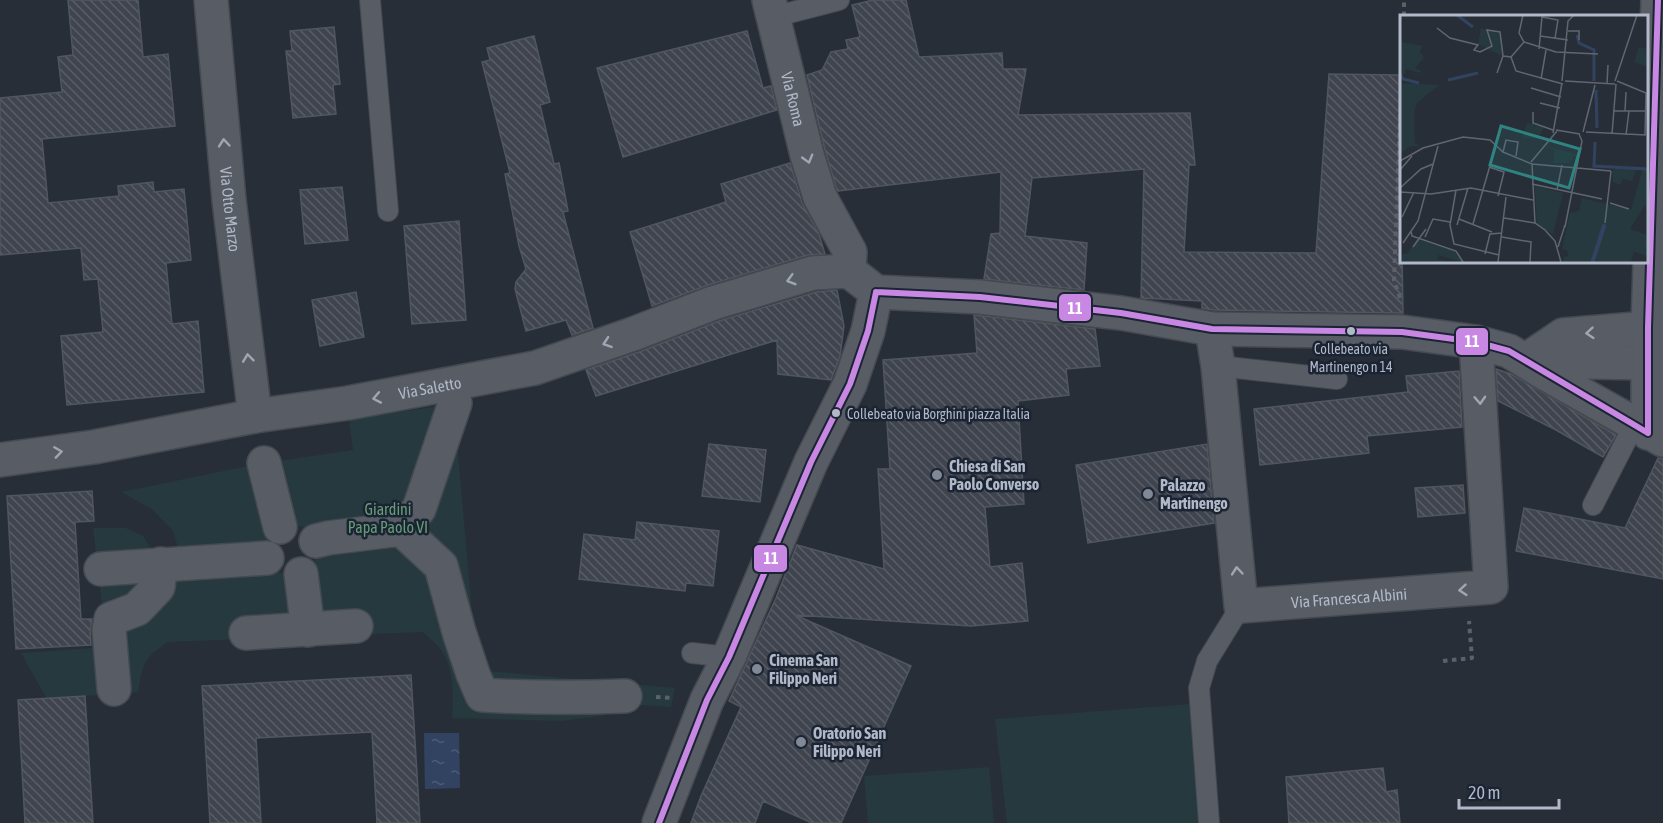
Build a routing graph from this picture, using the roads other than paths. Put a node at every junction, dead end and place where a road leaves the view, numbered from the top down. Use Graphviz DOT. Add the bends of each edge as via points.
graph roads {
  1 [pos="211,0"];
  2 [pos="369,0"];
  3 [pos="839,0"];
  4 [pos="1658,0"];
  5 [pos="771,8"];
  6 [pos="388,211"];
  7 [pos="849,271"];
  8 [pos="876,292"];
  9 [pos="1648,328"];
  10 [pos="1212,329"];
  11 [pos="1476,342"];
  12 [pos="1525,361"];
  13 [pos="1648,363"];
  14 [pos="1218,366"];
  15 [pos="1337,379"];
  16 [pos="452,398"];
  17 [pos="255,416"];
  18 [pos="1648,433"];
  19 [pos="0,460"];
  20 [pos="264,463"];
  21 [pos="1593,505"];
  22 [pos="280,527"];
  23 [pos="401,529"];
  24 [pos="316,541"];
  25 [pos="267,558"];
  26 [pos="161,564"];
  27 [pos="101,569"];
  28 [pos="301,574"];
  29 [pos="1241,606"];
  30 [pos="356,626"];
  31 [pos="308,630"];
  32 [pos="246,633"];
  33 [pos="692,652"];
  34 [pos="729,657"];
  35 [pos="114,689"];
  36 [pos="626,696"];
  37 [pos="659,823"];
  38 [pos="1209,823"];
  17 -- 1 [label="street, Via Otto Marzo, one-way" via="229,200"];
  2 -- 6 [label="lane"];
  3 -- 5 [label="lane"];
  4 -- 9 [label="street"];
  5 -- 7 [label="street, Via Roma, one-way" via="807,155 820,197 850,252"];
  7 -- 8 [label="street"];
  7 -- 16 [label="street, Via Saletto, one-way" via="813,273 713,303"];
  8 -- 10 [label="street" via="980,297 1121,313"];
  8 -- 34 [label="street" via="850,384 811,462"];
  9 -- 12 [label="street, one-way" via="1563,335"];
  9 -- 13 [label="street"];
  10 -- 11 [label="street" via="1402,332"];
  10 -- 14 [label="street"];
  11 -- 12 [label="street" via="1509,351"];
  11 -- 29 [label="street, Via Francesca Albini, one-way" via="1491,587"];
  12 -- 13 [label="street"];
  12 -- 18 [label="street"];
  13 -- 18 [label="street"];
  14 -- 15 [label="lane"];
  29 -- 14 [label="street, one-way"];
  16 -- 17 [label="street, Via Saletto, one-way" via="348,403"];
  16 -- 23 [label="street" via="419,509"];
  19 -- 17 [label="street, Via Saletto, one-way" via="94,447"];
  18 -- 21 [label="lane"];
  20 -- 22 [label="street"];
  23 -- 24 [label="street"];
  23 -- 36 [label="street" via="441,566 482,695 574,699"];
  25 -- 26 [label="street"];
  26 -- 27 [label="street"];
  26 -- 35 [label="street" via="158,587 136,609 111,619"];
  28 -- 31 [label="street"];
  29 -- 38 [label="lane" via="1207,661 1199,688"];
  30 -- 31 [label="street"];
  31 -- 32 [label="street"];
  33 -- 34 [label="lane"];
  34 -- 37 [label="street" via="706,700"];
}
